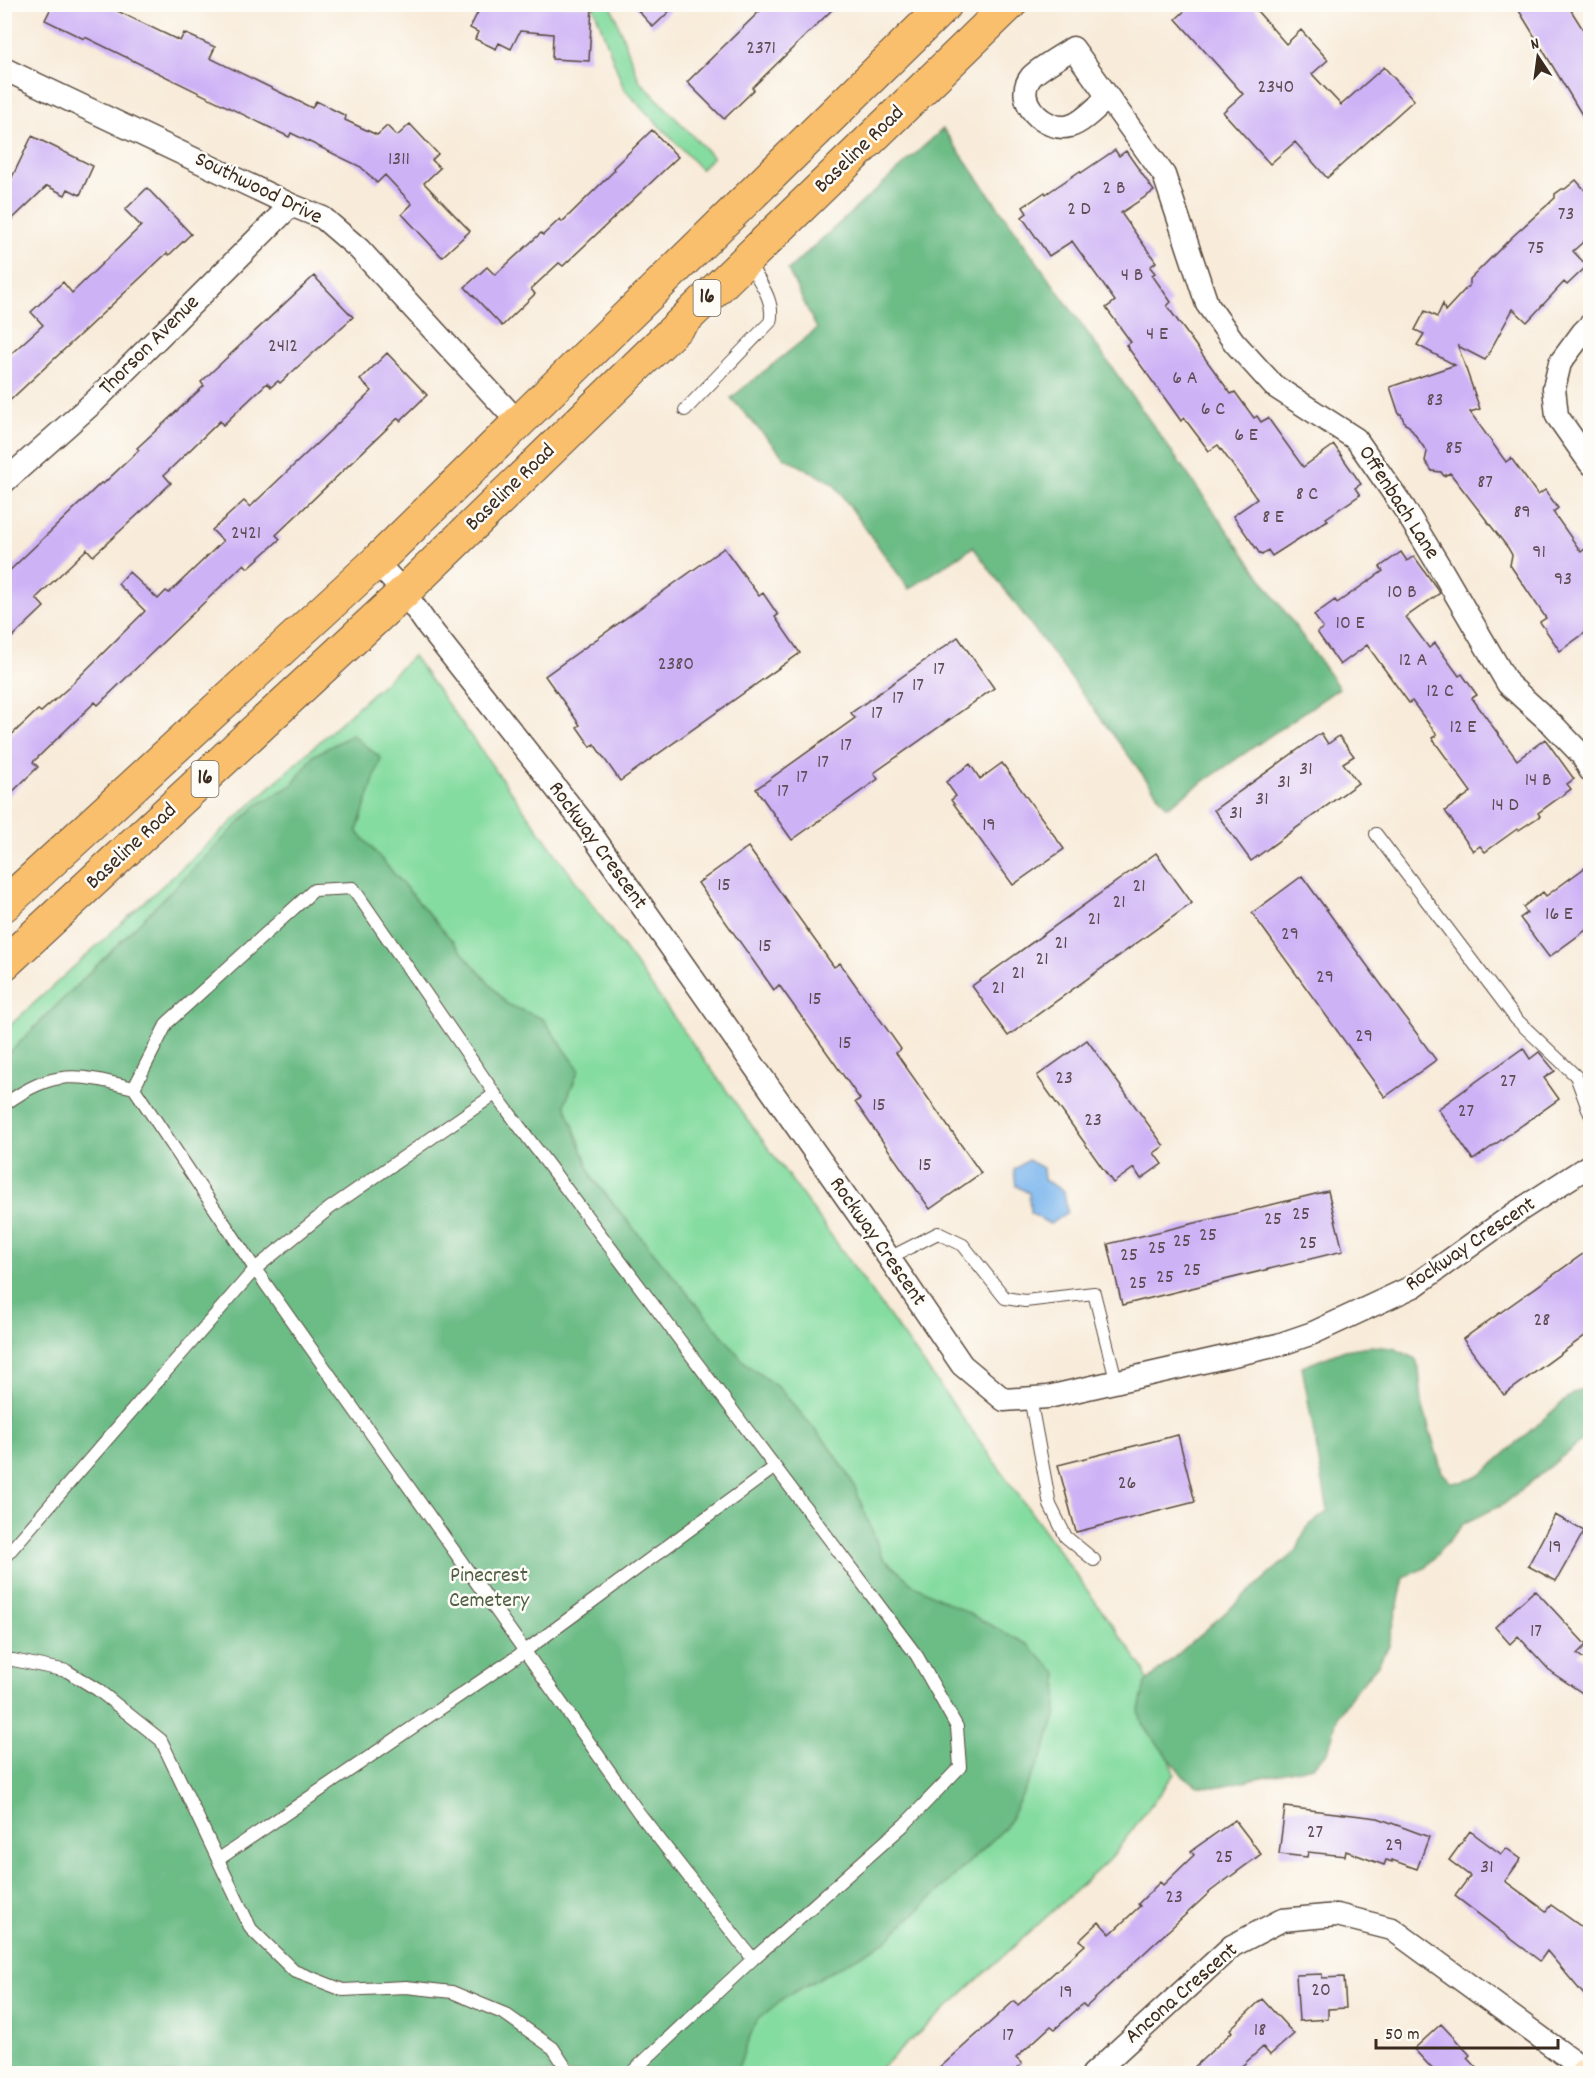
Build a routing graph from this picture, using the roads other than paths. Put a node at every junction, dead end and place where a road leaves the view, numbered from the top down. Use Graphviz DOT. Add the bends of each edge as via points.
graph roads {
  1 [pos="946,4"];
  2 [pos="1010,4"];
  3 [pos="5,71"];
  4 [pos="1107,98"];
  5 [pos="291,205"];
  6 [pos="747,260"];
  7 [pos="1590,325"];
  8 [pos="685,410"];
  9 [pos="518,422"];
  10 [pos="1590,463"];
  11 [pos="4,482"];
  12 [pos="376,562"];
  13 [pos="404,592"];
  14 [pos="1588,757"];
  15 [pos="1376,834"];
  16 [pos="4,905"];
  17 [pos="4,964"];
  18 [pos="135,1088"];
  19 [pos="495,1094"];
  20 [pos="4,1105"];
  21 [pos="1590,1114"];
  22 [pos="1590,1165"];
  23 [pos="889,1258"];
  24 [pos="255,1269"];
  25 [pos="1116,1380"];
  26 [pos="1030,1398"];
  27 [pos="775,1467"];
  28 [pos="4,1558"];
  29 [pos="1094,1560"];
  30 [pos="525,1651"];
  31 [pos="4,1661"];
  32 [pos="219,1859"];
  33 [pos="753,1959"];
  34 [pos="1589,2072"];
  35 [pos="570,2073"];
  36 [pos="630,2073"];
  37 [pos="1093,2073"];
  1 -- 9 [label="main road, Baseline Road / 16"];
  2 -- 6 [label="main road, Baseline Road / 16"];
  3 -- 5 [label="street, Southwood Drive"];
  4 -- 14 [label="street, Offenbach Lane" via="1164,175 1207,304 1234,342 1274,386 1356,439 1404,508 1508,684"];
  5 -- 9 [label="street, Southwood Drive" via="323,218 359,249"];
  5 -- 11 [label="street, Thorson Avenue" via="95,401"];
  6 -- 8 [label="lane" via="770,301 770,322"];
  6 -- 13 [label="main road, Baseline Road / 16"];
  7 -- 10 [label="street" via="1560,363 1554,388 1557,416"];
  9 -- 12 [label="main road, Baseline Road / 16"];
  12 -- 13 [label="street, Rockway Crescent"];
  12 -- 16 [label="main road, Baseline Road / 16"];
  13 -- 17 [label="main road, Baseline Road / 16"];
  13 -- 23 [label="street, Rockway Crescent" via="585,825"];
  15 -- 21 [label="lane" via="1516,1019 1576,1076"];
  18 -- 19 [label="lane" via="167,1023 314,890 353,888"];
  18 -- 20 [label="lane" via="62,1076 22,1092"];
  18 -- 24 [label="lane"];
  19 -- 24 [label="lane" via="330,1208"];
  19 -- 27 [label="lane"];
  22 -- 25 [label="street, Rockway Crescent" via="1414,1286 1313,1333 1278,1345"];
  23 -- 25 [label="lane" via="938,1233 963,1245 1005,1298 1025,1301 1094,1293"];
  23 -- 26 [label="street, Rockway Crescent" via="962,1365 1004,1400"];
  24 -- 28 [label="lane"];
  24 -- 30 [label="lane"];
  25 -- 26 [label="street, Rockway Crescent"];
  26 -- 29 [label="lane" via="1050,1505 1066,1537"];
  27 -- 30 [label="lane"];
  27 -- 33 [label="lane" via="917,1656 957,1727 960,1767 905,1824"];
  30 -- 32 [label="lane"];
  30 -- 33 [label="lane" via="639,1813"];
  31 -- 32 [label="lane" via="67,1671 98,1690 161,1740"];
  32 -- 35 [label="lane" via="251,1929 294,1971 343,1990 406,1988 452,1992 505,2014 553,2048"];
  33 -- 36 [label="lane"];
  34 -- 37 [label="street, Ancona Crescent" via="1392,1929 1337,1915 1282,1920 1232,1946"];
}
